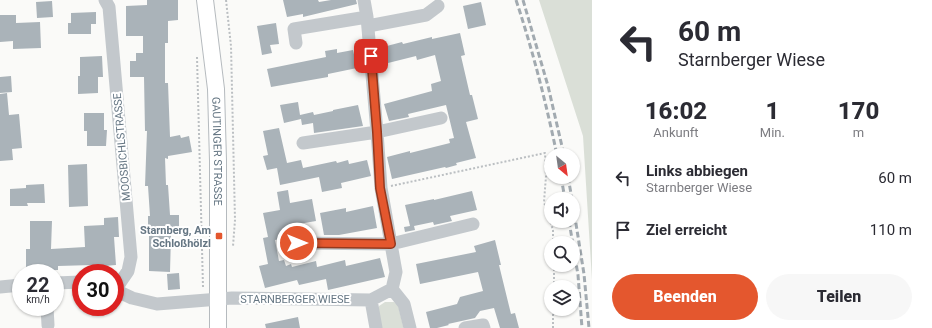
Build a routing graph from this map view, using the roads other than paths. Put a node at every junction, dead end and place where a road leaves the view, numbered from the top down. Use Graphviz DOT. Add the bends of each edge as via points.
graph roads {
  1 [pos="105,0"];
  2 [pos="118,0"];
  3 [pos="205,0"];
  4 [pos="364,0"];
  5 [pos="438,6"];
  6 [pos="110,17"];
  7 [pos="368,22"];
  8 [pos="296,42"];
  9 [pos="441,118"];
  10 [pos="377,132"];
  11 [pos="302,143"];
  12 [pos="473,224"];
  13 [pos="297,243"];
  14 [pos="391,244"];
  15 [pos="124,277"];
  16 [pos="12,286"];
  17 [pos="0,287"];
  18 [pos="392,290"];
  19 [pos="124,294"];
  20 [pos="211,300"];
  21 [pos="371,300"];
  22 [pos="48,316"];
  23 [pos="48,325"];
  24 [pos="218,328"];
  25 [pos="376,328"];
  26 [pos="410,328"];
  27 [pos="465,328"];
  28 [pos="484,328"];
  1 -- 6 [label="street, MOOSBICHLSTRASSE"];
  2 -- 6 [label="street" via="117,11"];
  3 -- 20 [label="main road, GAUTINGER STRASSE" via="216,89 218,161"];
  4 -- 7 [label="street"];
  5 -- 7 [label="street" via="426,15"];
  6 -- 15 [label="street, MOOSBICHLSTRASSE" via="131,258"];
  7 -- 8 [label="street" via="294,29"];
  7 -- 10 [label="street"];
  9 -- 10 [label="street"];
  10 -- 11 [label="street"];
  10 -- 14 [label="street" via="380,188"];
  12 -- 14 [label="street"];
  13 -- 14 [label="street"];
  14 -- 18 [label="street" via="396,272"];
  16 -- 17 [label="street"];
  18 -- 21 [label="street, STARNBERGER WIESE"];
  18 -- 26 [label="street" via="404,304"];
  19 -- 20 [label="street, STARNBERGER WIESE" via="157,304"];
  20 -- 21 [label="street, STARNBERGER WIESE"];
  20 -- 24 [label="main road, GAUTINGER STRASSE"];
  21 -- 25 [label="street"];
  22 -- 23 [label="street"];
  27 -- 28 [label="street" via="483,325"];
}
